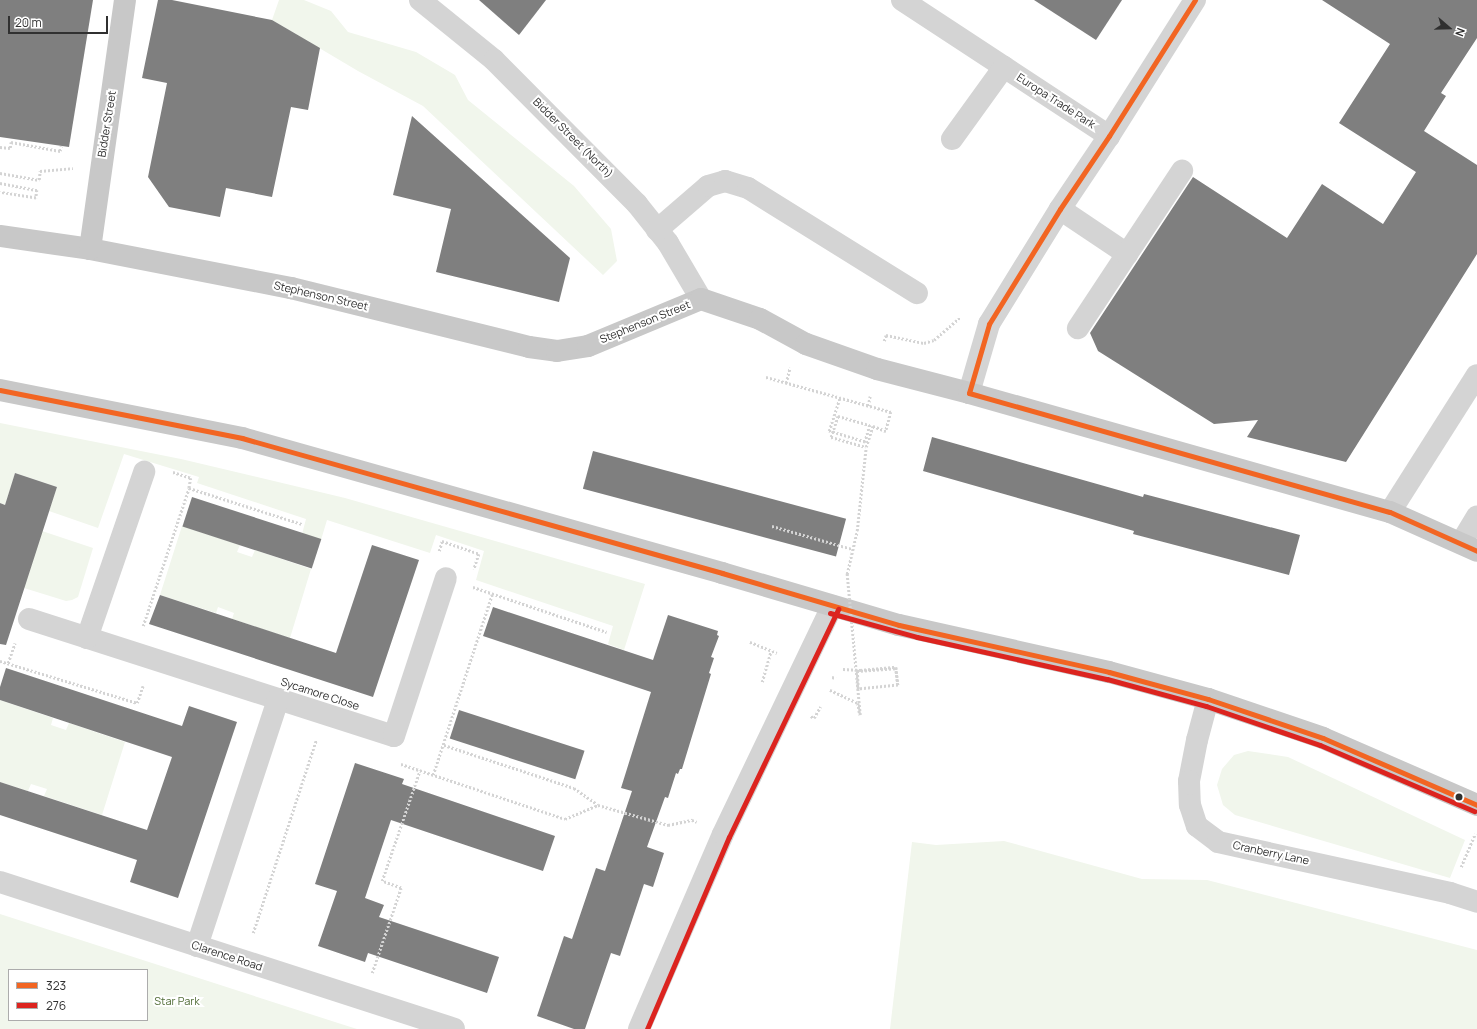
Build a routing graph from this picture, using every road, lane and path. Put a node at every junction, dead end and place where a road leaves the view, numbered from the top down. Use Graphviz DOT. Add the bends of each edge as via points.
graph roads {
  1 [pos="125,0"];
  2 [pos="420,0"];
  3 [pos="902,0"];
  4 [pos="1195,0"];
  5 [pos="1004,67"];
  6 [pos="1109,136"];
  7 [pos="952,139"];
  8 [pos="61,146"];
  9 [pos="0,147"];
  10 [pos="74,168"];
  11 [pos="1182,171"];
  12 [pos="0,173"];
  13 [pos="0,183"];
  14 [pos="0,192"];
  15 [pos="1060,209"];
  16 [pos="657,230"];
  17 [pos="0,236"];
  18 [pos="90,249"];
  19 [pos="1127,254"];
  20 [pos="917,293"];
  21 [pos="701,299"];
  22 [pos="958,319"];
  23 [pos="1078,328"];
  24 [pos="886,336"];
  25 [pos="791,361"];
  26 [pos="1477,374"];
  27 [pos="766,377"];
  28 [pos="786,383"];
  29 [pos="0,390"];
  30 [pos="969,392"];
  31 [pos="840,397"];
  32 [pos="866,447"];
  33 [pos="144,472"];
  34 [pos="189,488"];
  35 [pos="194,489"];
  36 [pos="1390,512"];
  37 [pos="1477,516"];
  38 [pos="302,524"];
  39 [pos="772,526"];
  40 [pos="1469,547"];
  41 [pos="852,549"];
  42 [pos="438,554"];
  43 [pos="473,573"];
  44 [pos="446,578"];
  45 [pos="469,586"];
  46 [pos="492,594"];
  47 [pos="832,606"];
  48 [pos="29,619"];
  49 [pos="143,628"];
  50 [pos="607,632"];
  51 [pos="17,637"];
  52 [pos="87,638"];
  53 [pos="750,642"];
  54 [pos="0,661"];
  55 [pos="8,663"];
  56 [pos="844,669"];
  57 [pos="832,677"];
  58 [pos="836,678"];
  59 [pos="148,682"];
  60 [pos="761,685"];
  61 [pos="858,689"];
  62 [pos="830,690"];
  63 [pos="278,699"];
  64 [pos="1208,699"];
  65 [pos="820,708"];
  66 [pos="814,718"];
  67 [pos="318,736"];
  68 [pos="444,745"];
  69 [pos="398,763"];
  70 [pos="420,770"];
  71 [pos="433,775"];
  72 [pos="1477,805"];
  73 [pos="598,806"];
  74 [pos="699,823"];
  75 [pos="1475,834"];
  76 [pos="0,882"];
  77 [pos="1450,893"];
  78 [pos="1477,902"];
  79 [pos="252,938"];
  80 [pos="197,946"];
  81 [pos="370,979"];
  82 [pos="454,1029"];
  83 [pos="639,1029"];
  1 -- 18 [label="main road, Bidder Street"];
  2 -- 16 [label="street, Bidder Street (North)" via="499,65 638,204"];
  3 -- 5 [label="street, Europa Trade Park"];
  4 -- 6 [label="street"];
  5 -- 6 [label="street, Europa Trade Park"];
  5 -- 7 [label="street"];
  6 -- 15 [label="street"];
  8 -- 9 [label="path" via="60,151 11,142 10,148"];
  10 -- 12 [label="path" via="40,170 39,180"];
  11 -- 19 [label="street"];
  13 -- 14 [label="path" via="37,190 36,198"];
  15 -- 19 [label="street"];
  15 -- 30 [label="street" via="988,324"];
  16 -- 20 [label="street" via="708,186 725,181 748,188"];
  16 -- 21 [label="street, Bidder Street (North)" via="668,243"];
  17 -- 18 [label="main road, Stephenson Street"];
  18 -- 21 [label="main road, Stephenson Street" via="290,288 529,347 557,351 588,346"];
  19 -- 23 [label="street"];
  21 -- 30 [label="main road, Stephenson Street" via="760,319 806,344 877,369"];
  22 -- 24 [label="path" via="934,340 924,343"];
  25 -- 28 [label="path"];
  26 -- 36 [label="street"];
  27 -- 28 [label="path"];
  28 -- 31 [label="path"];
  29 -- 47 [label="main road" via="242,438"];
  30 -- 36 [label="main road, Stephenson Street"];
  31 -- 32 [label="path, bridge" via="891,412 886,431 873,426"];
  31 -- 32 [label="path, bridge" via="829,432 836,434 865,442 870,425 838,416 834,430 831,437"];
  32 -- 41 [label="path, bridge" via="857,531"];
  33 -- 52 [label="street"];
  34 -- 49 [label="path"];
  35 -- 38 [label="path"];
  36 -- 40 [label="main road, Stephenson Street"];
  37 -- 40 [label="street"];
  39 -- 41 [label="path"];
  41 -- 61 [label="path, bridge" via="847,574"];
  42 -- 43 [label="path" via="442,541 479,554"];
  44 -- 63 [label="street, Sycamore Close" via="394,736"];
  45 -- 46 [label="path"];
  46 -- 50 [label="path"];
  46 -- 68 [label="path"];
  47 -- 64 [label="main road" via="919,630 1109,672"];
  47 -- 83 [label="street" via="723,834"];
  48 -- 52 [label="street, Sycamore Close"];
  51 -- 55 [label="path"];
  52 -- 63 [label="street, Sycamore Close"];
  53 -- 60 [label="path" via="771,651"];
  54 -- 55 [label="path"];
  55 -- 59 [label="path" via="137,704 143,686"];
  56 -- 61 [label="path, bridge" via="896,667 898,685 882,686 858,689 857,670 896,668 898,685"];
  57 -- 58 [label="path"];
  61 -- 62 [label="path, bridge" via="860,716 858,703"];
  63 -- 80 [label="street, Sycamore Close"];
  64 -- 72 [label="main road" via="1323,738"];
  64 -- 77 [label="street, Cranberry Lane" via="1189,781 1190,805 1197,826 1218,842"];
  65 -- 66 [label="path"];
  67 -- 79 [label="path"];
  68 -- 71 [label="path"];
  68 -- 73 [label="path" via="574,788"];
  69 -- 70 [label="path"];
  70 -- 71 [label="path"];
  70 -- 81 [label="path" via="382,881 401,888"];
  71 -- 73 [label="path" via="565,819"];
  73 -- 74 [label="path" via="668,825 692,820"];
  75 -- 77 [label="path"];
  76 -- 80 [label="street, Clarence Road"];
  77 -- 78 [label="street, Cranberry Lane"];
  80 -- 82 [label="street, Clarence Road"];
}
